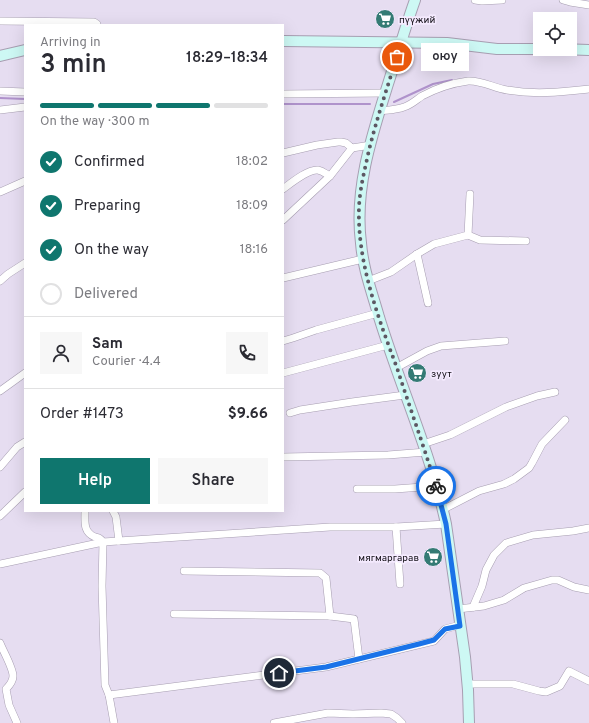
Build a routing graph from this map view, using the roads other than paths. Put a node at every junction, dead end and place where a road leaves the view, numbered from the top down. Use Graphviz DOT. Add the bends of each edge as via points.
graph roads {
  1 [pos="415,0"];
  2 [pos="475,0"];
  3 [pos="502,0"];
  4 [pos="563,0"];
  5 [pos="589,5"];
  6 [pos="0,21"];
  7 [pos="97,24"];
  8 [pos="284,41"];
  9 [pos="401,43"];
  10 [pos="533,49"];
  11 [pos="24,50"];
  12 [pos="577,50"];
  13 [pos="589,50"];
  14 [pos="0,56"];
  15 [pos="589,89"];
  16 [pos="0,91"];
  17 [pos="24,92"];
  18 [pos="385,93"];
  19 [pos="284,94"];
  20 [pos="24,107"];
  21 [pos="0,110"];
  22 [pos="380,111"];
  23 [pos="371,145"];
  24 [pos="352,148"];
  25 [pos="284,153"];
  26 [pos="330,176"];
  27 [pos="24,182"];
  28 [pos="284,188"];
  29 [pos="0,192"];
  30 [pos="470,194"];
  31 [pos="284,219"];
  32 [pos="468,235"];
  33 [pos="526,241"];
  34 [pos="417,254"];
  35 [pos="363,259"];
  36 [pos="24,264"];
  37 [pos="284,278"];
  38 [pos="0,281"];
  39 [pos="368,281"];
  40 [pos="428,303"];
  41 [pos="378,313"];
  42 [pos="284,341"];
  43 [pos="505,341"];
  44 [pos="388,345"];
  45 [pos="396,368"];
  46 [pos="284,373"];
  47 [pos="24,374"];
  48 [pos="0,391"];
  49 [pos="555,392"];
  50 [pos="406,395"];
  51 [pos="290,413"];
  52 [pos="565,420"];
  53 [pos="24,443"];
  54 [pos="424,448"];
  55 [pos="284,457"];
  56 [pos="0,467"];
  57 [pos="436,486"];
  58 [pos="357,489"];
  59 [pos="24,493"];
  60 [pos="442,510"];
  61 [pos="85,512"];
  62 [pos="114,512"];
  63 [pos="0,516"];
  64 [pos="446,524"];
  65 [pos="396,527"];
  66 [pos="589,528"];
  67 [pos="119,541"];
  68 [pos="103,542"];
  69 [pos="0,564"];
  70 [pos="184,571"];
  71 [pos="400,584"];
  72 [pos="589,590"];
  73 [pos="473,608"];
  74 [pos="458,609"];
  75 [pos="174,614"];
  76 [pos="330,616"];
  77 [pos="460,626"];
  78 [pos="0,643"];
  79 [pos="359,659"];
  80 [pos="589,681"];
  81 [pos="467,684"];
  82 [pos="3,689"];
  83 [pos="109,694"];
  84 [pos="17,723"];
  85 [pos="114,723"];
  86 [pos="274,723"];
  87 [pos="402,723"];
  88 [pos="469,723"];
  1 -- 9 [label="main road"];
  2 -- 3 [label="street"];
  4 -- 5 [label="street"];
  6 -- 7 [label="street"];
  8 -- 9 [label="main road"];
  9 -- 10 [label="main road" via="447,43 497,49"];
  9 -- 18 [label="main road"];
  11 -- 14 [label="main road"];
  12 -- 13 [label="main road"];
  15 -- 22 [label="street" via="552,93 524,92 500,89 473,81 439,89 401,108"];
  16 -- 17 [label="street"];
  18 -- 19 [label="street"];
  18 -- 22 [label="main road"];
  20 -- 21 [label="street"];
  22 -- 23 [label="main road"];
  23 -- 24 [label="street"];
  23 -- 35 [label="main road" via="359,207"];
  24 -- 25 [label="street" via="338,142"];
  24 -- 26 [label="street"];
  26 -- 28 [label="street" via="325,172 313,170"];
  26 -- 31 [label="street"];
  27 -- 29 [label="street"];
  30 -- 32 [label="street"];
  32 -- 33 [label="street" via="480,240"];
  32 -- 34 [label="street" via="434,244"];
  34 -- 39 [label="street" via="391,272"];
  34 -- 40 [label="street"];
  35 -- 37 [label="street"];
  35 -- 39 [label="main road"];
  36 -- 38 [label="street"];
  39 -- 41 [label="main road"];
  41 -- 42 [label="street"];
  41 -- 44 [label="main road"];
  43 -- 45 [label="street" via="441,346"];
  44 -- 45 [label="main road"];
  44 -- 46 [label="street"];
  45 -- 50 [label="main road"];
  47 -- 48 [label="street"];
  49 -- 54 [label="street" via="506,407"];
  50 -- 51 [label="street"];
  50 -- 54 [label="main road"];
  52 -- 60 [label="street" via="542,444 529,468 514,479 479,491"];
  53 -- 56 [label="street"];
  54 -- 55 [label="street" via="388,455"];
  54 -- 57 [label="main road"];
  57 -- 58 [label="street"];
  57 -- 60 [label="main road"];
  59 -- 63 [label="street"];
  60 -- 64 [label="main road"];
  61 -- 68 [label="street" via="86,530"];
  62 -- 67 [label="street"];
  64 -- 65 [label="street"];
  64 -- 74 [label="main road"];
  65 -- 67 [label="street" via="330,527"];
  65 -- 71 [label="street"];
  66 -- 73 [label="street" via="533,535 506,543 494,555 486,570"];
  67 -- 68 [label="street"];
  68 -- 69 [label="street"];
  68 -- 83 [label="street" via="103,636 105,685"];
  70 -- 76 [label="street" via="320,573 326,578"];
  72 -- 73 [label="street" via="552,580 524,588 504,600"];
  73 -- 74 [label="street"];
  74 -- 77 [label="main road"];
  75 -- 76 [label="street"];
  76 -- 79 [label="street" via="354,619"];
  77 -- 79 [label="street" via="445,629 434,640"];
  77 -- 81 [label="main road"];
  78 -- 82 [label="street" via="14,677 9,686"];
  79 -- 83 [label="street" via="326,667"];
  80 -- 81 [label="street" via="569,671 560,686 546,692 514,684"];
  81 -- 88 [label="main road"];
  82 -- 84 [label="street"];
  83 -- 85 [label="street"];
  86 -- 87 [label="street" via="328,713 391,714"];
}
